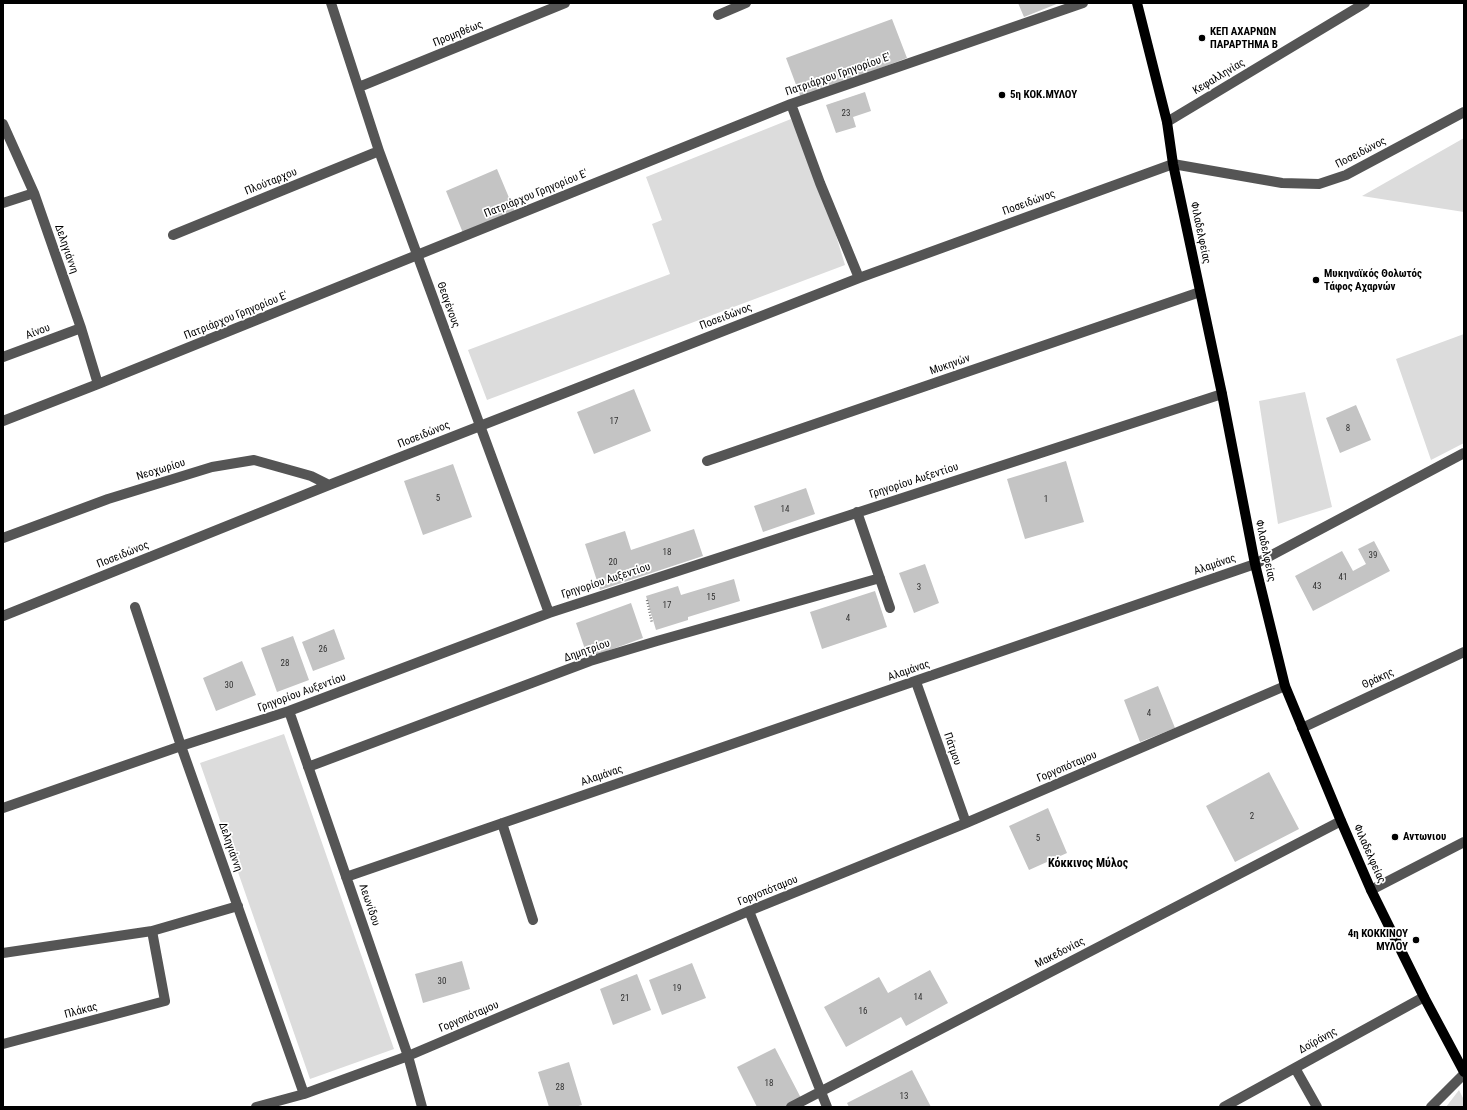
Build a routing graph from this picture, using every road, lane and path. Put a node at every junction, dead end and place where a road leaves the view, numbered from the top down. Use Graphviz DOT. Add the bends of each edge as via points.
graph roads {
  1 [pos="331,3"];
  2 [pos="565,3"];
  3 [pos="746,3"];
  4 [pos="1083,3"];
  5 [pos="1137,3"];
  6 [pos="1365,3"];
  7 [pos="718,15"];
  8 [pos="359,87"];
  9 [pos="791,104"];
  10 [pos="1464,112"];
  11 [pos="1167,122"];
  12 [pos="3,124"];
  13 [pos="379,151"];
  14 [pos="1173,164"];
  15 [pos="34,193"];
  16 [pos="3,203"];
  17 [pos="173,235"];
  18 [pos="417,256"];
  19 [pos="859,278"];
  20 [pos="1200,292"];
  21 [pos="81,328"];
  22 [pos="3,357"];
  23 [pos="98,384"];
  24 [pos="1222,394"];
  25 [pos="3,421"];
  26 [pos="480,425"];
  27 [pos="1464,453"];
  28 [pos="708,461"];
  29 [pos="329,485"];
  30 [pos="857,512"];
  31 [pos="3,538"];
  32 [pos="1255,564"];
  33 [pos="880,578"];
  34 [pos="642,582"];
  35 [pos="135,606"];
  36 [pos="890,608"];
  37 [pos="548,613"];
  38 [pos="3,616"];
  39 [pos="657,641"];
  40 [pos="1464,652"];
  41 [pos="916,682"];
  42 [pos="1285,686"];
  43 [pos="289,712"];
  44 [pos="1302,728"];
  45 [pos="181,746"];
  46 [pos="308,768"];
  47 [pos="3,808"];
  48 [pos="1341,821"];
  49 [pos="502,824"];
  50 [pos="966,824"];
  51 [pos="1464,842"];
  52 [pos="346,877"];
  53 [pos="1371,890"];
  54 [pos="238,906"];
  55 [pos="749,911"];
  56 [pos="533,920"];
  57 [pos="152,931"];
  58 [pos="3,953"];
  59 [pos="1424,997"];
  60 [pos="3,1044"];
  61 [pos="408,1056"];
  62 [pos="1295,1068"];
  63 [pos="1464,1073"];
  64 [pos="821,1091"];
  65 [pos="304,1094"];
  66 [pos="256,1107"];
  67 [pos="422,1107"];
  68 [pos="791,1107"];
  69 [pos="827,1107"];
  70 [pos="1224,1107"];
  71 [pos="1317,1107"];
  72 [pos="1431,1107"];
  1 -- 8 [label="street, Θεαγένους"];
  2 -- 8 [label="street, Προμηθέως"];
  3 -- 7 [label="street"];
  4 -- 9 [label="street, Πατριάρχου Γρηγορίου E'"];
  5 -- 11 [label="main road, Φιλαδελφείας"];
  6 -- 11 [label="street, Κεφαλληνίας"];
  8 -- 13 [label="street, Θεαγένους"];
  9 -- 18 [label="street, Πατριάρχου Γρηγορίου E'"];
  9 -- 19 [label="street"];
  10 -- 14 [label="street, Ποσειδώνος" via="1346,175 1319,184 1282,183"];
  11 -- 14 [label="main road, Φιλαδελφείας"];
  12 -- 15 [label="street, Δεληγιάννη"];
  13 -- 17 [label="street, Πλούταρχου"];
  13 -- 18 [label="street, Θεαγένους"];
  14 -- 19 [label="street, Ποσειδώνος"];
  14 -- 20 [label="main road, Φιλαδελφείας"];
  15 -- 16 [label="street"];
  15 -- 21 [label="street, Δεληγιάννη"];
  18 -- 23 [label="street, Πατριάρχου Γρηγορίου E'"];
  18 -- 26 [label="street, Θεαγένους"];
  19 -- 26 [label="street, Ποσειδώνος"];
  20 -- 24 [label="main road, Φιλαδελφείας"];
  20 -- 28 [label="street, Μυκηνών"];
  21 -- 22 [label="street, Αίνου"];
  21 -- 23 [label="street, Δεληγιάννη"];
  23 -- 25 [label="street, Πατριάρχου Γρηγορίου E'"];
  24 -- 30 [label="street, Γρηγορίου Αυξεντίου"];
  24 -- 32 [label="main road, Φιλαδελφείας"];
  26 -- 29 [label="street, Ποσειδώνος"];
  26 -- 37 [label="street, Θεαγένους"];
  27 -- 32 [label="street, Αλαμάνας"];
  29 -- 31 [label="street, Νεοχωρίου" via="311,476 254,460 212,467 108,499"];
  29 -- 38 [label="street, Ποσειδώνος"];
  30 -- 33 [label="street"];
  30 -- 34 [label="street, Γρηγορίου Αυξεντίου"];
  32 -- 41 [label="street, Αλαμάνας"];
  32 -- 42 [label="main road, Φιλαδελφείας"];
  33 -- 36 [label="street"];
  33 -- 39 [label="street, Δημητρίου"];
  34 -- 37 [label="street, Γρηγορίου Αυξεντίου"];
  34 -- 39 [label="path"];
  35 -- 45 [label="street, Δεληγιάννη"];
  37 -- 43 [label="street, Γρηγορίου Αυξεντίου"];
  39 -- 46 [label="street, Δημητρίου" via="590,661"];
  40 -- 44 [label="street, Θράκης"];
  41 -- 49 [label="street, Αλαμάνας"];
  41 -- 50 [label="street, Πάτμου"];
  42 -- 44 [label="main road, Φιλαδελφείας"];
  42 -- 50 [label="street, Γοργοπόταμου"];
  43 -- 45 [label="street, Γρηγορίου Αυξεντίου"];
  43 -- 46 [label="street, Λεωνίδου"];
  44 -- 48 [label="main road, Φιλαδελφείας"];
  45 -- 47 [label="street, Γρηγορίου Αυξεντίου"];
  45 -- 54 [label="street, Δεληγιάννη"];
  46 -- 52 [label="street, Λεωνίδου"];
  48 -- 53 [label="main road, Φιλαδελφείας"];
  48 -- 64 [label="street, Μακεδονίας"];
  49 -- 52 [label="street, Αλαμάνας"];
  49 -- 56 [label="street"];
  50 -- 55 [label="street, Γοργοπόταμου"];
  51 -- 53 [label="street"];
  52 -- 61 [label="street, Λεωνίδου"];
  53 -- 59 [label="main road, Φιλαδελφείας"];
  54 -- 57 [label="street"];
  54 -- 65 [label="street, Δεληγιάννη"];
  55 -- 61 [label="street, Γοργοπόταμου"];
  55 -- 64 [label="street"];
  57 -- 58 [label="street"];
  57 -- 60 [label="street, Πλάκας" via="165,1001"];
  59 -- 62 [label="street, Δοϊράνης"];
  59 -- 63 [label="main road, Φιλαδελφείας"];
  61 -- 65 [label="street, Γοργοπόταμου"];
  61 -- 67 [label="street, Λεωνίδου"];
  62 -- 70 [label="street, Δοϊράνης"];
  62 -- 71 [label="street"];
  63 -- 72 [label="street"];
  64 -- 68 [label="street, Μακεδονίας"];
  64 -- 69 [label="street"];
  65 -- 66 [label="street, Γοργοπόταμου"];
}
